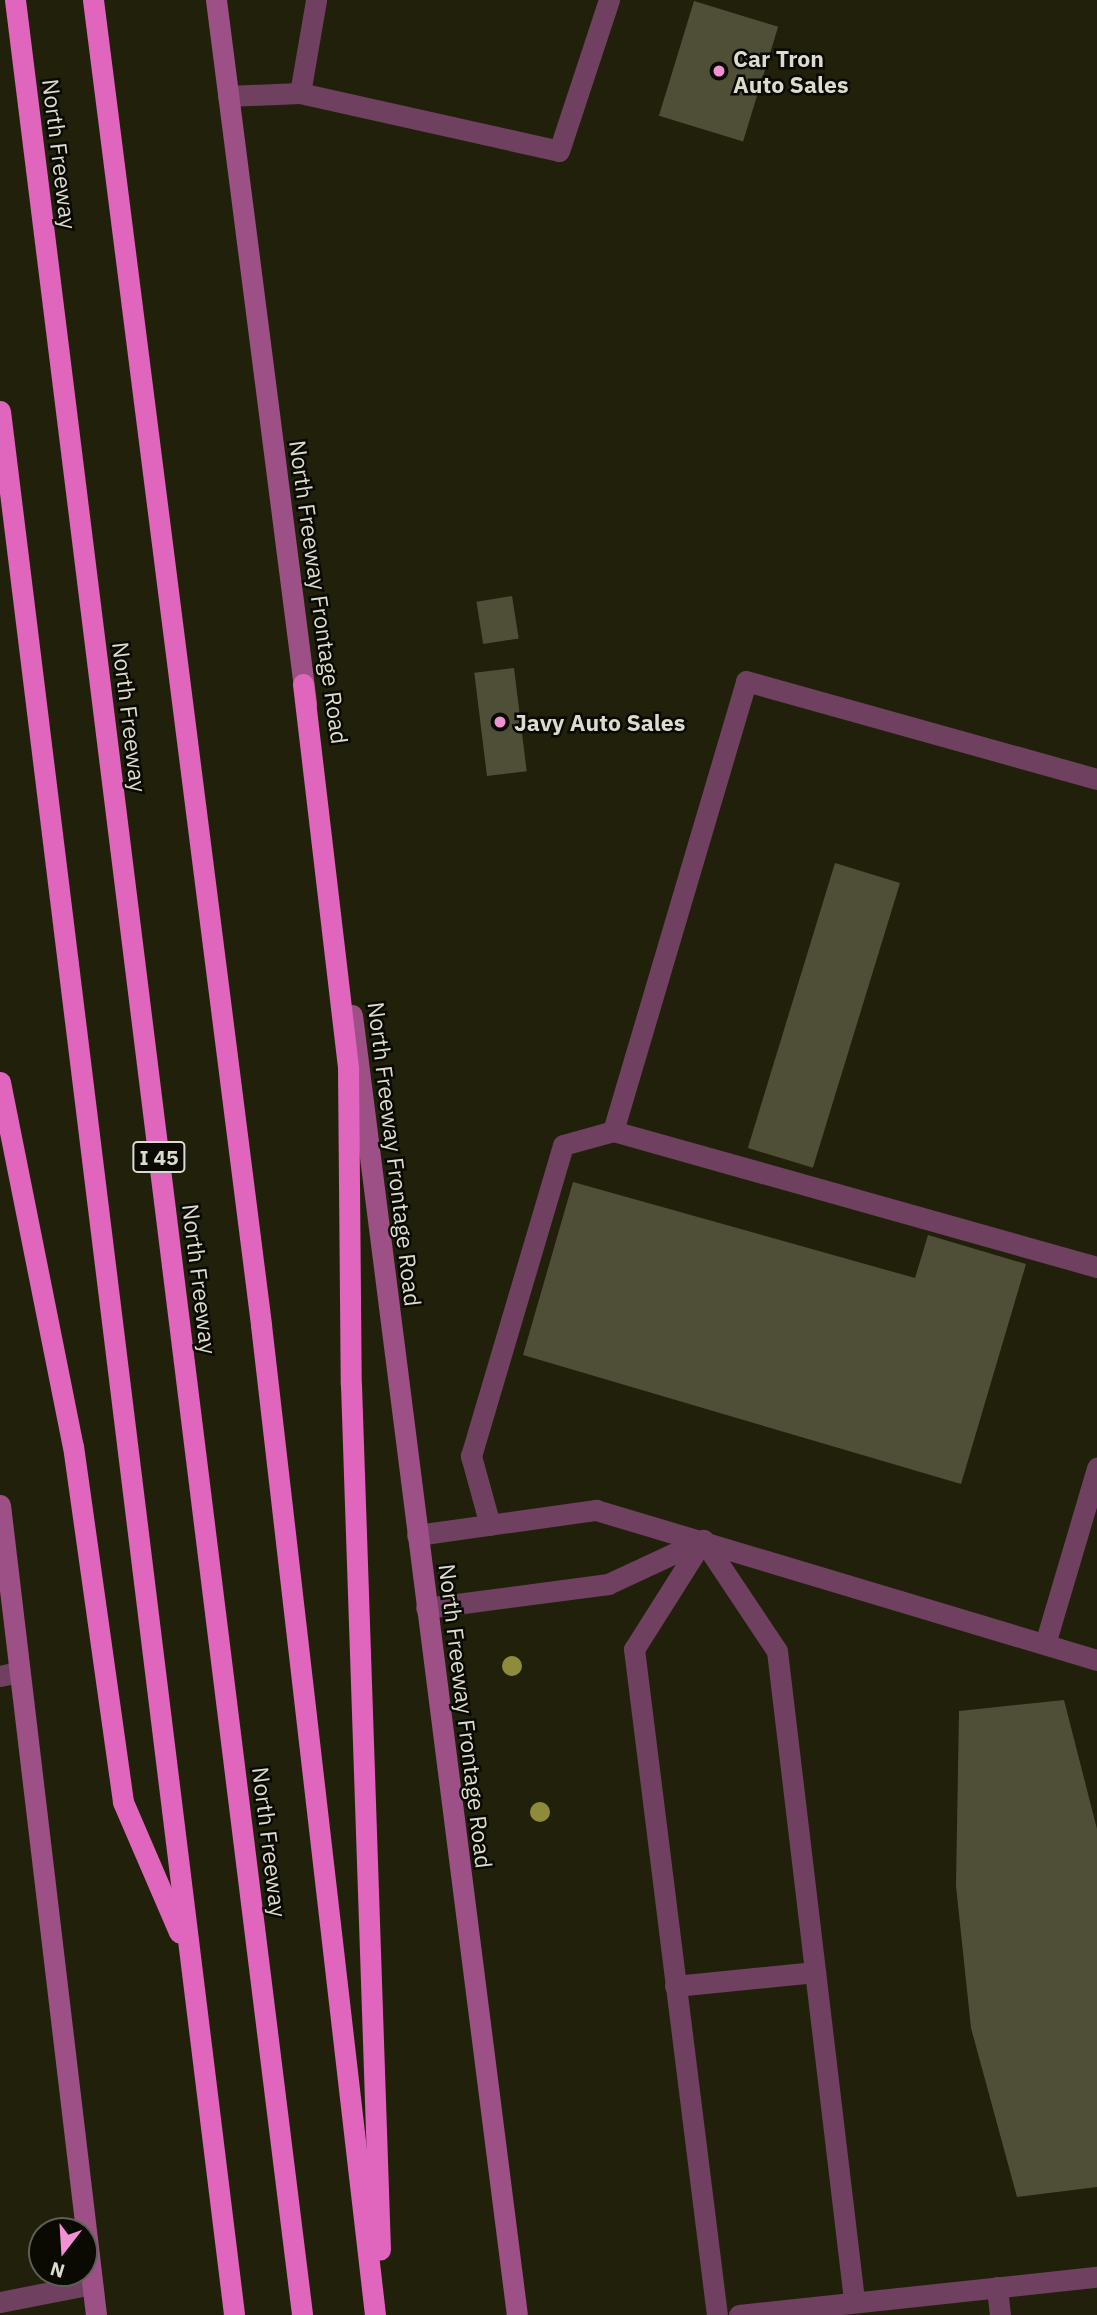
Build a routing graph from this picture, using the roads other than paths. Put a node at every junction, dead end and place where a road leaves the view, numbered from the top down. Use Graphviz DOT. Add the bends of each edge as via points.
graph roads {
  1 [pos="15,0"];
  2 [pos="93,0"];
  3 [pos="216,0"];
  4 [pos="316,0"];
  5 [pos="609,0"];
  6 [pos="300,93"];
  7 [pos="228,96"];
  8 [pos="0,411"];
  9 [pos="303,684"];
  10 [pos="1097,779"];
  11 [pos="0,1082"];
  12 [pos="613,1131"];
  13 [pos="1097,1267"];
  14 [pos="1097,1468"];
  15 [pos="0,1505"];
  16 [pos="490,1525"];
  17 [pos="417,1535"];
  18 [pos="704,1540"];
  19 [pos="426,1608"];
  20 [pos="1045,1644"];
  21 [pos="1097,1660"];
  22 [pos="9,1674"];
  23 [pos="189,1954"];
  24 [pos="815,1972"];
  25 [pos="675,1986"];
  26 [pos="83,2217"];
  27 [pos="1097,2277"];
  28 [pos="77,2287"];
  29 [pos="92,2287"];
  30 [pos="997,2287"];
  31 [pos="854,2300"];
  32 [pos="0,2302"];
  33 [pos="96,2315"];
  34 [pos="234,2315"];
  35 [pos="302,2315"];
  36 [pos="375,2315"];
  37 [pos="382,2315"];
  38 [pos="517,2315"];
  39 [pos="717,2315"];
  40 [pos="739,2315"];
  41 [pos="1000,2315"];
  1 -- 35 [label="highway, North Freeway / I 45"];
  2 -- 36 [label="highway" via="261,1325"];
  3 -- 7 [label="main road, North Freeway Frontage Road"];
  4 -- 6 [label="lane"];
  5 -- 6 [label="lane" via="559,151"];
  6 -- 7 [label="lane"];
  7 -- 9 [label="main road, North Freeway Frontage Road"];
  8 -- 23 [label="highway"];
  9 -- 17 [label="main road, North Freeway Frontage Road"];
  9 -- 37 [label="highway" via="348,1069 351,1385"];
  10 -- 12 [label="lane" via="746,681"];
  11 -- 23 [label="highway" via="73,1446 123,1802"];
  12 -- 13 [label="lane"];
  12 -- 16 [label="lane" via="563,1145 498,1350 471,1457"];
  14 -- 20 [label="lane"];
  15 -- 22 [label="main road"];
  16 -- 17 [label="lane"];
  16 -- 18 [label="lane" via="596,1510"];
  17 -- 19 [label="main road, North Freeway Frontage Road"];
  18 -- 19 [label="lane" via="608,1584"];
  18 -- 20 [label="lane"];
  18 -- 24 [label="lane" via="777,1651"];
  18 -- 25 [label="lane" via="634,1649"];
  19 -- 38 [label="main road, North Freeway Frontage Road"];
  20 -- 21 [label="lane"];
  22 -- 26 [label="main road"];
  23 -- 34 [label="highway"];
  24 -- 25 [label="lane"];
  24 -- 31 [label="lane"];
  25 -- 39 [label="lane"];
  27 -- 30 [label="lane"];
  28 -- 32 [label="lane"];
  29 -- 33 [label="main road"];
  30 -- 31 [label="lane"];
  30 -- 41 [label="lane"];
  31 -- 40 [label="lane"];
}
